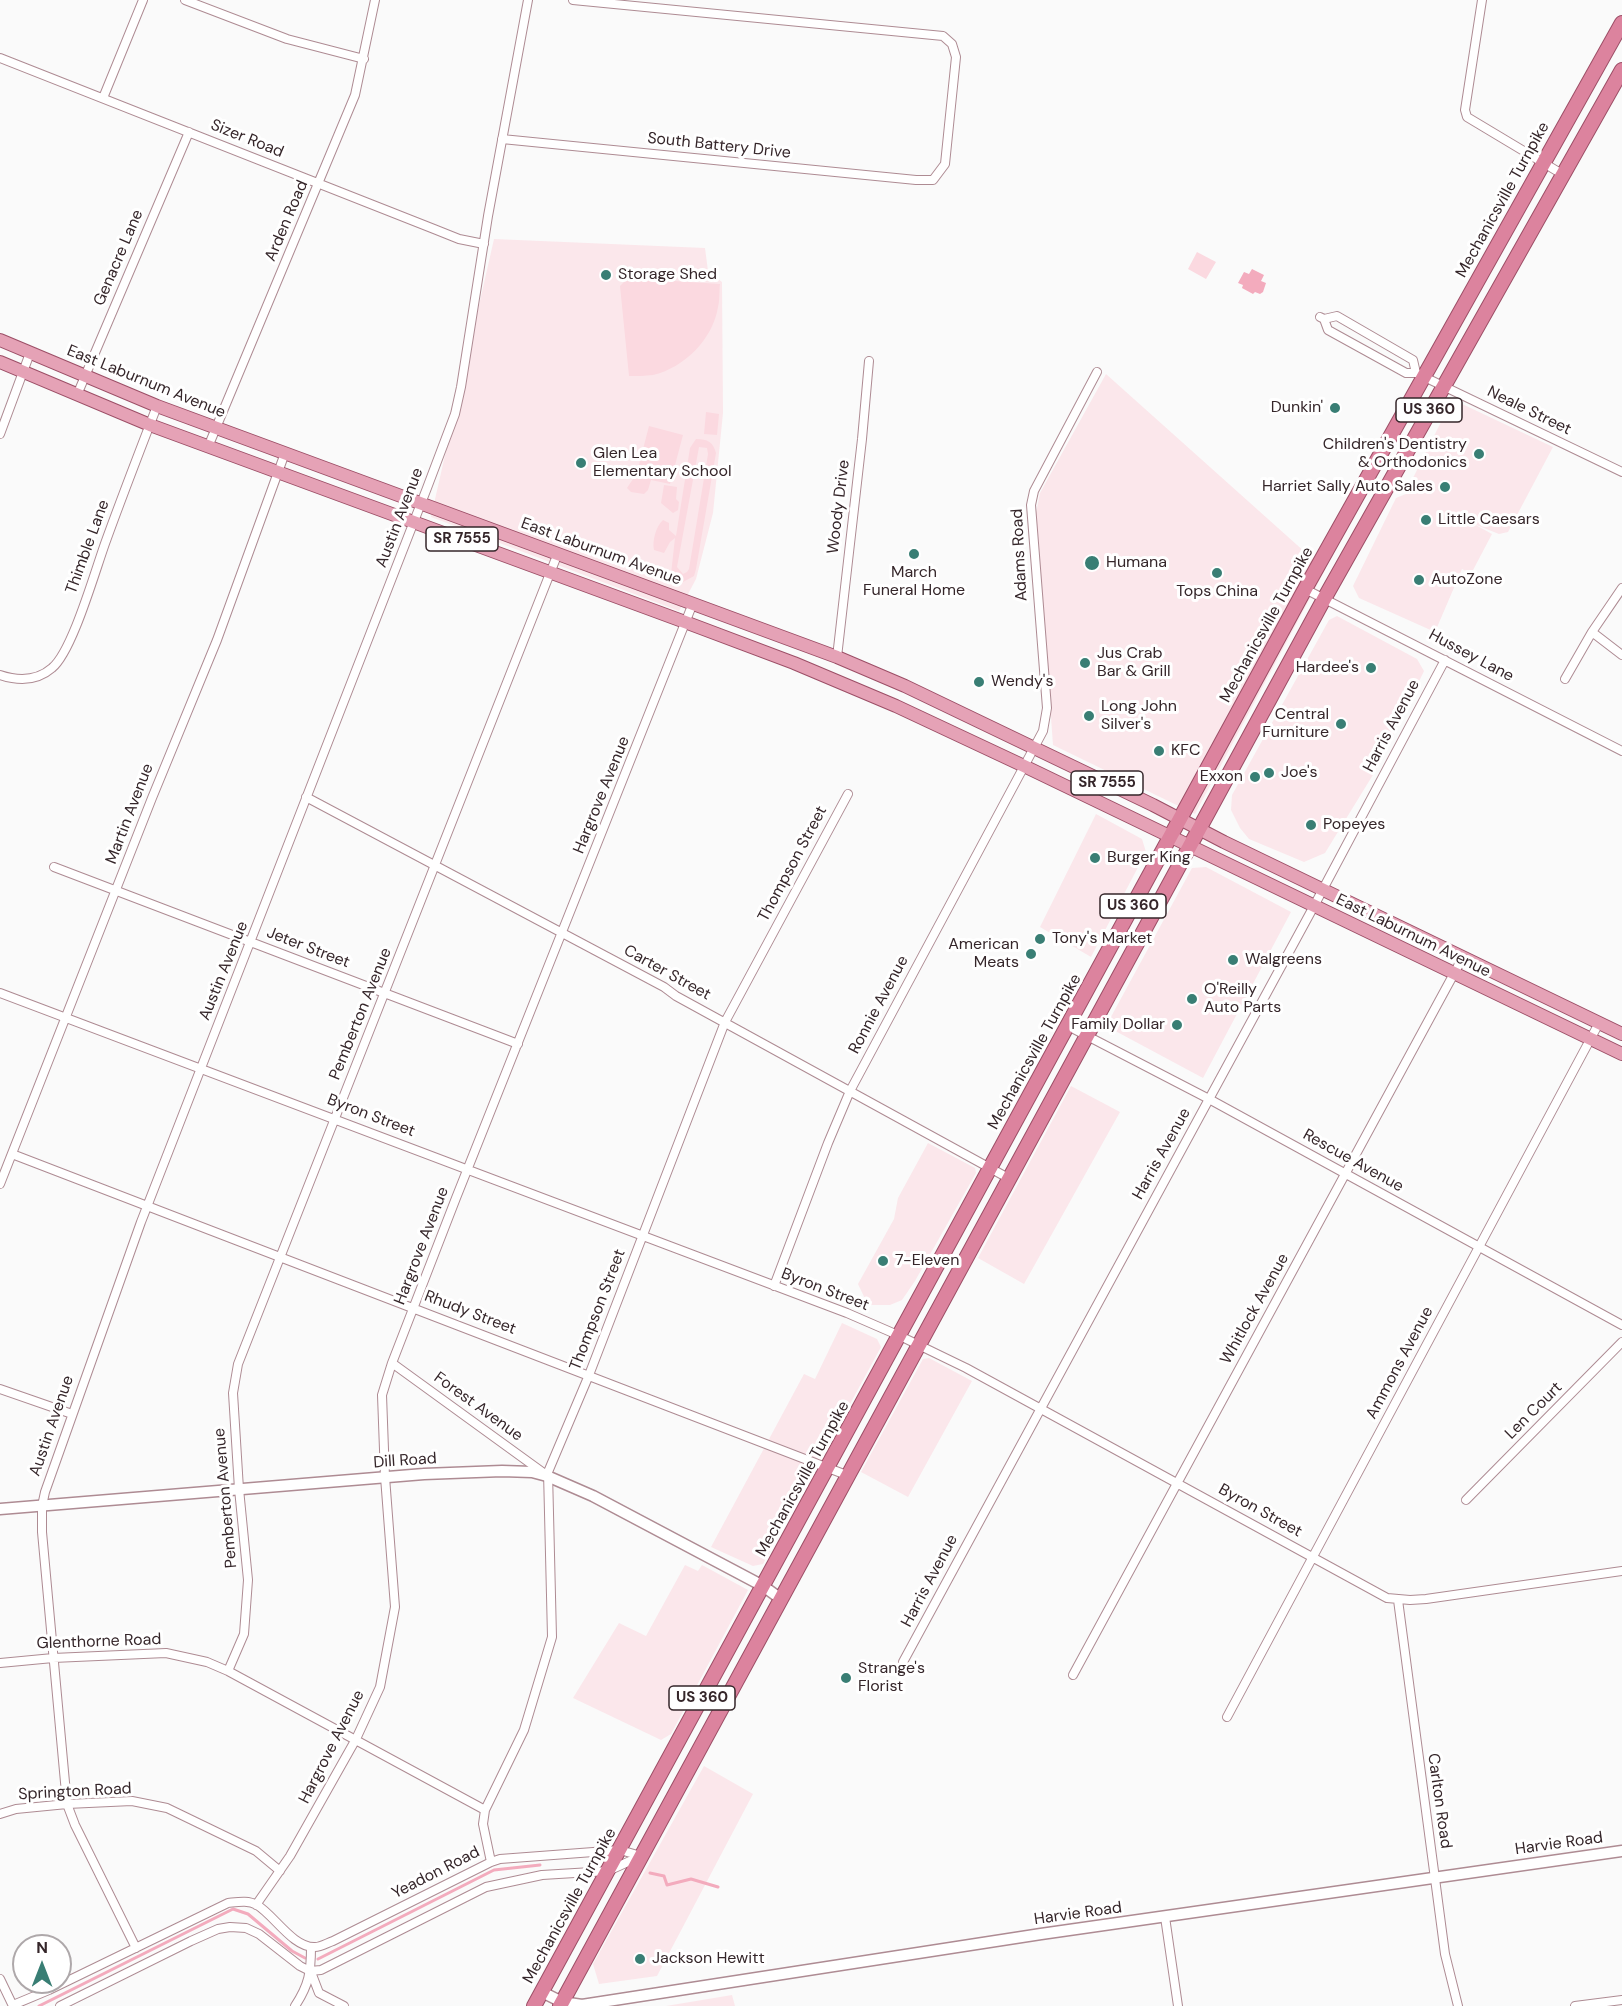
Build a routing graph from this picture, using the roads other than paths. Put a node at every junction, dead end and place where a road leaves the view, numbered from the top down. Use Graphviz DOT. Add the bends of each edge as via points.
graph roads {
  1 [pos="143,0"];
  2 [pos="185,0"];
  3 [pos="375,0"];
  4 [pos="528,0"];
  5 [pos="573,0"];
  6 [pos="1482,0"];
  7 [pos="1622,23"];
  8 [pos="0,58"];
  9 [pos="364,59"];
  10 [pos="1622,70"];
  11 [pos="103,98"];
  12 [pos="189,132"];
  13 [pos="502,139"];
  14 [pos="1543,163"];
  15 [pos="1562,174"];
  16 [pos="319,184"];
  17 [pos="484,244"];
  18 [pos="0,340"];
  19 [pos="30,353"];
  20 [pos="869,361"];
  21 [pos="0,362"];
  22 [pos="23,372"];
  23 [pos="1097,372"];
  24 [pos="1419,374"];
  25 [pos="85,376"];
  26 [pos="1442,386"];
  27 [pos="77,395"];
  28 [pos="157,406"];
  29 [pos="150,425"];
  30 [pos="216,428"];
  31 [pos="0,434"];
  32 [pos="208,447"];
  33 [pos="285,453"];
  34 [pos="1622,472"];
  35 [pos="278,473"];
  36 [pos="421,503"];
  37 [pos="414,521"];
  38 [pos="558,553"];
  39 [pos="551,572"];
  40 [pos="1622,588"];
  41 [pos="1305,589"];
  42 [pos="1324,599"];
  43 [pos="693,603"];
  44 [pos="686,622"];
  45 [pos="1592,633"];
  46 [pos="1622,655"];
  47 [pos="837,657"];
  48 [pos="1445,660"];
  49 [pos="0,675"];
  50 [pos="1565,679"];
  51 [pos="1034,748"];
  52 [pos="1622,751"];
  53 [pos="1024,766"];
  54 [pos="848,794"];
  55 [pos="306,796"];
  56 [pos="1180,819"];
  57 [pos="1200,829"];
  58 [pos="1171,836"];
  59 [pos="1191,846"];
  60 [pos="435,865"];
  61 [pos="54,867"];
  62 [pos="1323,889"];
  63 [pos="116,890"];
  64 [pos="1314,906"];
  65 [pos="563,933"];
  66 [pos="252,942"];
  67 [pos="1463,957"];
  68 [pos="1454,975"];
  69 [pos="0,993"];
  70 [pos="386,993"];
  71 [pos="67,1018"];
  72 [pos="725,1022"];
  73 [pos="1599,1023"];
  74 [pos="1068,1026"];
  75 [pos="1622,1034"];
  76 [pos="1088,1036"];
  77 [pos="1590,1039"];
  78 [pos="518,1044"];
  79 [pos="1622,1054"];
  80 [pos="201,1068"];
  81 [pos="850,1091"];
  82 [pos="1209,1099"];
  83 [pos="336,1119"];
  84 [pos="12,1154"];
  85 [pos="990,1168"];
  86 [pos="468,1169"];
  87 [pos="1345,1173"];
  88 [pos="1011,1179"];
  89 [pos="0,1184"];
  90 [pos="148,1205"];
  91 [pos="643,1237"];
  92 [pos="1480,1246"];
  93 [pos="281,1257"];
  94 [pos="774,1286"];
  95 [pos="414,1308"];
  96 [pos="1622,1325"];
  97 [pos="900,1336"];
  98 [pos="1622,1342"];
  99 [pos="920,1345"];
  100 [pos="392,1363"];
  101 [pos="589,1375"];
  102 [pos="0,1389"];
  103 [pos="1041,1409"];
  104 [pos="72,1414"];
  105 [pos="828,1468"];
  106 [pos="547,1476"];
  107 [pos="849,1476"];
  108 [pos="385,1477"];
  109 [pos="1177,1483"];
  110 [pos="238,1489"];
  111 [pos="1466,1500"];
  112 [pos="42,1506"];
  113 [pos="0,1509"];
  114 [pos="1312,1556"];
  115 [pos="1622,1571"];
  116 [pos="764,1586"];
  117 [pos="781,1599"];
  118 [pos="1398,1600"];
  119 [pos="53,1658"];
  120 [pos="903,1662"];
  121 [pos="0,1663"];
  122 [pos="228,1671"];
  123 [pos="1072,1675"];
  124 [pos="1227,1717"];
  125 [pos="356,1739"];
  126 [pos="67,1804"];
  127 [pos="485,1810"];
  128 [pos="0,1814"];
  129 [pos="620,1850"];
  130 [pos="1622,1851"];
  131 [pos="641,1856"];
  132 [pos="491,1862"];
  133 [pos="608,1870"];
  134 [pos="280,1871"];
  135 [pos="1434,1876"];
  136 [pos="256,1905"];
  137 [pos="1165,1917"];
  138 [pos="311,1947"];
  139 [pos="136,1948"];
  140 [pos="310,1971"];
  141 [pos="0,1978"];
  142 [pos="542,1992"];
  143 [pos="1622,2000"];
  144 [pos="561,2004"];
  145 [pos="13,2006"];
  146 [pos="60,2006"];
  147 [pos="295,2006"];
  148 [pos="344,2006"];
  149 [pos="534,2006"];
  150 [pos="1178,2006"];
  151 [pos="1458,2006"];
  152 [pos="1575,2006"];
  1 -- 11 [label="street"];
  2 -- 9 [label="street" via="287,39"];
  3 -- 9 [label="street, Arden Road"];
  4 -- 13 [label="street, Austin Avenue"];
  5 -- 13 [label="street, South Battery Drive" via="943,36 952,44 956,57 945,164 933,180 916,180"];
  6 -- 14 [label="street" via="1467,117"];
  7 -- 14 [label="highway, Mechanicsville Turnpike / US 360"];
  8 -- 11 [label="street, Sizer Road"];
  9 -- 16 [label="street, Arden Road" via="355,95"];
  10 -- 15 [label="highway, US 360"];
  11 -- 12 [label="street, Sizer Road"];
  12 -- 16 [label="street, Sizer Road"];
  12 -- 25 [label="street, Genacre Lane"];
  13 -- 17 [label="street, Austin Avenue"];
  14 -- 15 [label="street"];
  14 -- 24 [label="highway, Mechanicsville Turnpike / US 360"];
  15 -- 26 [label="highway, US 360"];
  16 -- 17 [label="street, Sizer Road" via="459,239"];
  16 -- 30 [label="street, Arden Road"];
  17 -- 36 [label="street, Austin Avenue" via="461,387 443,449"];
  18 -- 19 [label="main road, East Laburnum Avenue / SR 7555"];
  19 -- 22 [label="street"];
  19 -- 25 [label="main road, East Laburnum Avenue / SR 7555"];
  20 -- 47 [label="street, Woody Drive"];
  21 -- 22 [label="main road, SR 7555"];
  22 -- 27 [label="main road, SR 7555"];
  22 -- 31 [label="street"];
  23 -- 51 [label="street, Adams Road" via="1030,505 1047,708 1043,731"];
  24 -- 24 [label="street" via="1413,360 1337,316 1322,318 1328,330 1406,373"];
  24 -- 26 [label="street, Neale Street"];
  24 -- 41 [label="highway, Mechanicsville Turnpike / US 360"];
  25 -- 27 [label="street, Genacre Lane"];
  25 -- 28 [label="main road, East Laburnum Avenue / SR 7555"];
  26 -- 34 [label="street, Neale Street"];
  26 -- 42 [label="highway, US 360"];
  27 -- 29 [label="main road, SR 7555"];
  28 -- 29 [label="street, Thimble Lane"];
  28 -- 30 [label="main road, East Laburnum Avenue / SR 7555"];
  29 -- 32 [label="main road, SR 7555"];
  29 -- 49 [label="street, Thimble Lane" via="66,648 53,668 40,675 25,679"];
  30 -- 32 [label="street, Arden Road"];
  30 -- 33 [label="main road, East Laburnum Avenue / SR 7555"];
  32 -- 35 [label="main road, SR 7555"];
  33 -- 35 [label="street, Martin Avenue"];
  33 -- 36 [label="main road, East Laburnum Avenue / SR 7555"];
  35 -- 37 [label="main road, SR 7555"];
  35 -- 63 [label="street, Martin Avenue" via="217,640"];
  36 -- 37 [label="street, Austin Avenue"];
  36 -- 38 [label="main road, East Laburnum Avenue / SR 7555"];
  37 -- 39 [label="main road, SR 7555"];
  37 -- 55 [label="street, Austin Avenue"];
  38 -- 39 [label="street, Pemberton Avenue"];
  38 -- 43 [label="main road, East Laburnum Avenue / SR 7555"];
  39 -- 44 [label="main road, SR 7555"];
  39 -- 60 [label="street, Pemberton Avenue"];
  40 -- 45 [label="street"];
  41 -- 42 [label="street, Hussey Lane"];
  41 -- 56 [label="highway, Mechanicsville Turnpike / US 360"];
  42 -- 48 [label="street, Hussey Lane"];
  42 -- 57 [label="highway, US 360"];
  43 -- 44 [label="street, Hargrove Avenue"];
  43 -- 47 [label="main road, East Laburnum Avenue / SR 7555"];
  44 -- 53 [label="main road, SR 7555" via="896,706"];
  44 -- 65 [label="street, Hargrove Avenue"];
  45 -- 46 [label="street"];
  45 -- 50 [label="street"];
  47 -- 51 [label="main road, East Laburnum Avenue / SR 7555"];
  48 -- 52 [label="street, Hussey Lane"];
  48 -- 62 [label="street, Harris Avenue"];
  51 -- 53 [label="street, Ronnie Avenue"];
  51 -- 56 [label="main road, East Laburnum Avenue / SR 7555"];
  53 -- 58 [label="main road, SR 7555"];
  53 -- 81 [label="street, Ronnie Avenue"];
  54 -- 72 [label="street, Thompson Street"];
  55 -- 60 [label="street, Carter Street"];
  55 -- 66 [label="street, Austin Avenue"];
  56 -- 57 [label="main road, East Laburnum Avenue"];
  56 -- 58 [label="highway, Mechanicsville Turnpike / US 360"];
  57 -- 59 [label="highway, US 360"];
  57 -- 62 [label="main road, East Laburnum Avenue"];
  58 -- 59 [label="main road, East Laburnum Avenue"];
  58 -- 74 [label="highway, Mechanicsville Turnpike / US 360"];
  59 -- 64 [label="main road, East Laburnum Avenue"];
  59 -- 76 [label="highway, US 360"];
  60 -- 65 [label="street, Carter Street"];
  60 -- 70 [label="street, Pemberton Avenue"];
  61 -- 63 [label="street, Jeter Street"];
  62 -- 64 [label="street, Harris Avenue"];
  62 -- 67 [label="main road, East Laburnum Avenue"];
  63 -- 66 [label="street, Jeter Street"];
  63 -- 71 [label="street, Martin Avenue"];
  64 -- 68 [label="main road, East Laburnum Avenue"];
  64 -- 82 [label="street, Harris Avenue"];
  65 -- 72 [label="street, Carter Street"];
  65 -- 78 [label="street, Hargrove Avenue"];
  66 -- 70 [label="street, Jeter Street"];
  66 -- 80 [label="street, Austin Avenue"];
  67 -- 68 [label="street, Whitlock Avenue"];
  67 -- 73 [label="main road, East Laburnum Avenue"];
  68 -- 77 [label="main road, East Laburnum Avenue"];
  68 -- 87 [label="street, Whitlock Avenue"];
  69 -- 71 [label="street, Byron Street"];
  70 -- 78 [label="street, Jeter Street"];
  70 -- 83 [label="street, Pemberton Avenue"];
  71 -- 80 [label="street, Byron Street"];
  71 -- 84 [label="street, Martin Avenue"];
  72 -- 81 [label="street, Carter Street"];
  72 -- 91 [label="street, Thompson Street"];
  73 -- 75 [label="main road, East Laburnum Avenue"];
  73 -- 77 [label="street, Ammons Avenue"];
  74 -- 76 [label="street, Rescue Avenue"];
  74 -- 85 [label="highway, Mechanicsville Turnpike / US 360"];
  76 -- 82 [label="street, Rescue Avenue"];
  76 -- 88 [label="highway, US 360"];
  77 -- 79 [label="main road, East Laburnum Avenue"];
  77 -- 92 [label="street, Ammons Avenue"];
  78 -- 86 [label="street, Hargrove Avenue"];
  80 -- 83 [label="street, Byron Street"];
  80 -- 90 [label="street, Austin Avenue"];
  81 -- 85 [label="street, Carter Street"];
  81 -- 94 [label="street, Ronnie Avenue"];
  82 -- 87 [label="street, Rescue Avenue"];
  82 -- 103 [label="street, Harris Avenue"];
  83 -- 86 [label="street, Byron Street"];
  83 -- 93 [label="street, Pemberton Avenue"];
  84 -- 89 [label="street, Martin Avenue"];
  84 -- 90 [label="street, Rhudy Street"];
  85 -- 88 [label="street, Carter Street"];
  85 -- 97 [label="highway, Mechanicsville Turnpike / US 360"];
  86 -- 91 [label="street, Byron Street"];
  86 -- 95 [label="street, Hargrove Avenue"];
  87 -- 92 [label="street, Rescue Avenue"];
  87 -- 109 [label="street, Whitlock Avenue"];
  88 -- 99 [label="highway, US 360"];
  90 -- 93 [label="street, Rhudy Street"];
  90 -- 104 [label="street, Austin Avenue"];
  91 -- 94 [label="street, Byron Street"];
  91 -- 101 [label="street, Thompson Street"];
  92 -- 96 [label="street, Rescue Avenue"];
  92 -- 114 [label="street, Ammons Avenue"];
  93 -- 95 [label="street, Rhudy Street"];
  93 -- 110 [label="street, Pemberton Avenue" via="238,1364 233,1393"];
  94 -- 97 [label="street, Byron Street"];
  95 -- 100 [label="street, Hargrove Avenue"];
  95 -- 101 [label="street, Rhudy Street"];
  97 -- 99 [label="street, Byron Street"];
  97 -- 105 [label="highway, Mechanicsville Turnpike / US 360"];
  98 -- 111 [label="street, Len Court"];
  99 -- 103 [label="street, Byron Street"];
  99 -- 107 [label="highway, US 360"];
  100 -- 106 [label="street, Forest Avenue"];
  100 -- 108 [label="street, Hargrove Avenue" via="382,1395"];
  101 -- 105 [label="street, Rhudy Street"];
  101 -- 106 [label="street, Thompson Street"];
  102 -- 104 [label="street"];
  103 -- 109 [label="street, Byron Street"];
  103 -- 120 [label="street, Harris Avenue"];
  104 -- 112 [label="street, Austin Avenue"];
  105 -- 107 [label="street, Rhudy Street"];
  105 -- 116 [label="highway, Mechanicsville Turnpike / US 360"];
  106 -- 108 [label="street, Dill Road" via="493,1471"];
  106 -- 116 [label="street, Dill Road"];
  106 -- 127 [label="street, Thompson Street" via="552,1637 525,1730"];
  107 -- 117 [label="highway, US 360"];
  108 -- 110 [label="street, Dill Road"];
  108 -- 125 [label="street, Hargrove Avenue" via="395,1607 380,1687"];
  109 -- 114 [label="street, Byron Street"];
  109 -- 123 [label="street, Whitlock Avenue"];
  110 -- 112 [label="street, Dill Road"];
  110 -- 122 [label="street, Pemberton Avenue" via="248,1580 244,1634"];
  112 -- 113 [label="street, Dill Road"];
  112 -- 119 [label="street, Austin Avenue"];
  114 -- 118 [label="street, Byron Street" via="1387,1598"];
  114 -- 124 [label="street, Ammons Avenue"];
  115 -- 118 [label="street, Byron Street"];
  116 -- 117 [label="street, Dill Road"];
  116 -- 129 [label="highway, Mechanicsville Turnpike / US 360"];
  117 -- 131 [label="highway, US 360"];
  118 -- 135 [label="street, Carlton Road"];
  119 -- 121 [label="street, Glenthorne Road"];
  119 -- 122 [label="street, Glenthorne Road" via="166,1653"];
  119 -- 126 [label="street, Austin Avenue"];
  122 -- 125 [label="street, Glenthorne Road"];
  125 -- 127 [label="street, Glenthorne Road"];
  125 -- 134 [label="street, Hargrove Avenue"];
  126 -- 128 [label="street, Springton Road"];
  126 -- 134 [label="street, Springton Road" via="132,1801 166,1808 256,1851"];
  126 -- 139 [label="street, Austin Avenue"];
  127 -- 132 [label="street, Thompson Street" via="483,1824"];
  129 -- 131 [label="street, Yeadon Road"];
  129 -- 132 [label="street, Yeadon Road"];
  129 -- 133 [label="highway, Mechanicsville Turnpike / US 360"];
  130 -- 135 [label="street, Harvie Road"];
  131 -- 133 [label="street"];
  131 -- 144 [label="highway, US 360"];
  132 -- 138 [label="street, Yeadon Road" via="333,1941"];
  133 -- 140 [label="street" via="542,1875 486,1887 321,1970"];
  133 -- 142 [label="highway, Mechanicsville Turnpike / US 360"];
  134 -- 136 [label="street, Hargrove Avenue"];
  135 -- 137 [label="street, Harvie Road"];
  135 -- 151 [label="street, Carlton Road" via="1445,1954"];
  136 -- 138 [label="street"];
  136 -- 139 [label="street" via="228,1903"];
  137 -- 144 [label="street, Harvie Road" via="582,2005"];
  137 -- 150 [label="street"];
  138 -- 140 [label="street"];
  139 -- 145 [label="street"];
  140 -- 146 [label="street" via="259,1934 230,1927 191,1941"];
  140 -- 147 [label="street" via="304,1993"];
  140 -- 148 [label="street" via="319,1993"];
  141 -- 145 [label="street"];
  142 -- 144 [label="street, Harvie Road"];
  142 -- 149 [label="highway, Mechanicsville Turnpike / US 360"];
  143 -- 152 [label="street"];
}
